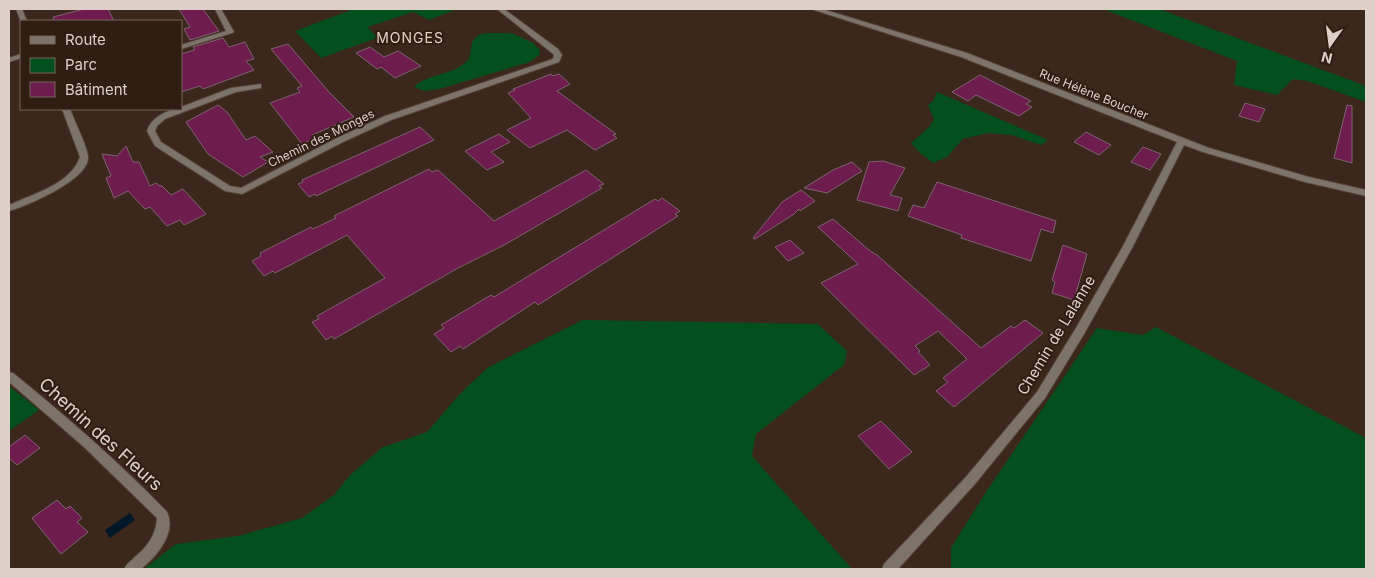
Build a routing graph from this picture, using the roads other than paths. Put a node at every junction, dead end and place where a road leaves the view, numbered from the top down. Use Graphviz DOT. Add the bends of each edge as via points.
graph roads {
  1 [pos="218,9"];
  2 [pos="500,9"];
  3 [pos="816,9"];
  4 [pos="182,47"];
  5 [pos="258,86"];
  6 [pos="66,110"];
  7 [pos="181,110"];
  8 [pos="182,110"];
  9 [pos="1182,141"];
  10 [pos="1366,193"];
  11 [pos="9,208"];
  12 [pos="9,376"];
  13 [pos="131,569"];
  14 [pos="889,569"];
  1 -- 4 [label="street" via="230,32"];
  2 -- 7 [label="street, Chemin des Monges" via="555,51 558,55 556,60 388,118 242,191 228,189 158,144 150,132 153,125 162,117"];
  3 -- 9 [label="street, Rue Hélène Boucher" via="964,54"];
  5 -- 8 [label="street, Chemin des Monges" via="234,90"];
  6 -- 11 [label="street" via="84,162 70,178"];
  9 -- 10 [label="street, Rue Hélène Boucher" via="1255,165"];
  9 -- 14 [label="street, Chemin de Lalanne" via="1080,331 1041,395 970,482"];
  12 -- 13 [label="street, Chemin des Fleurs" via="70,425 164,516 161,536 153,549"];
}
